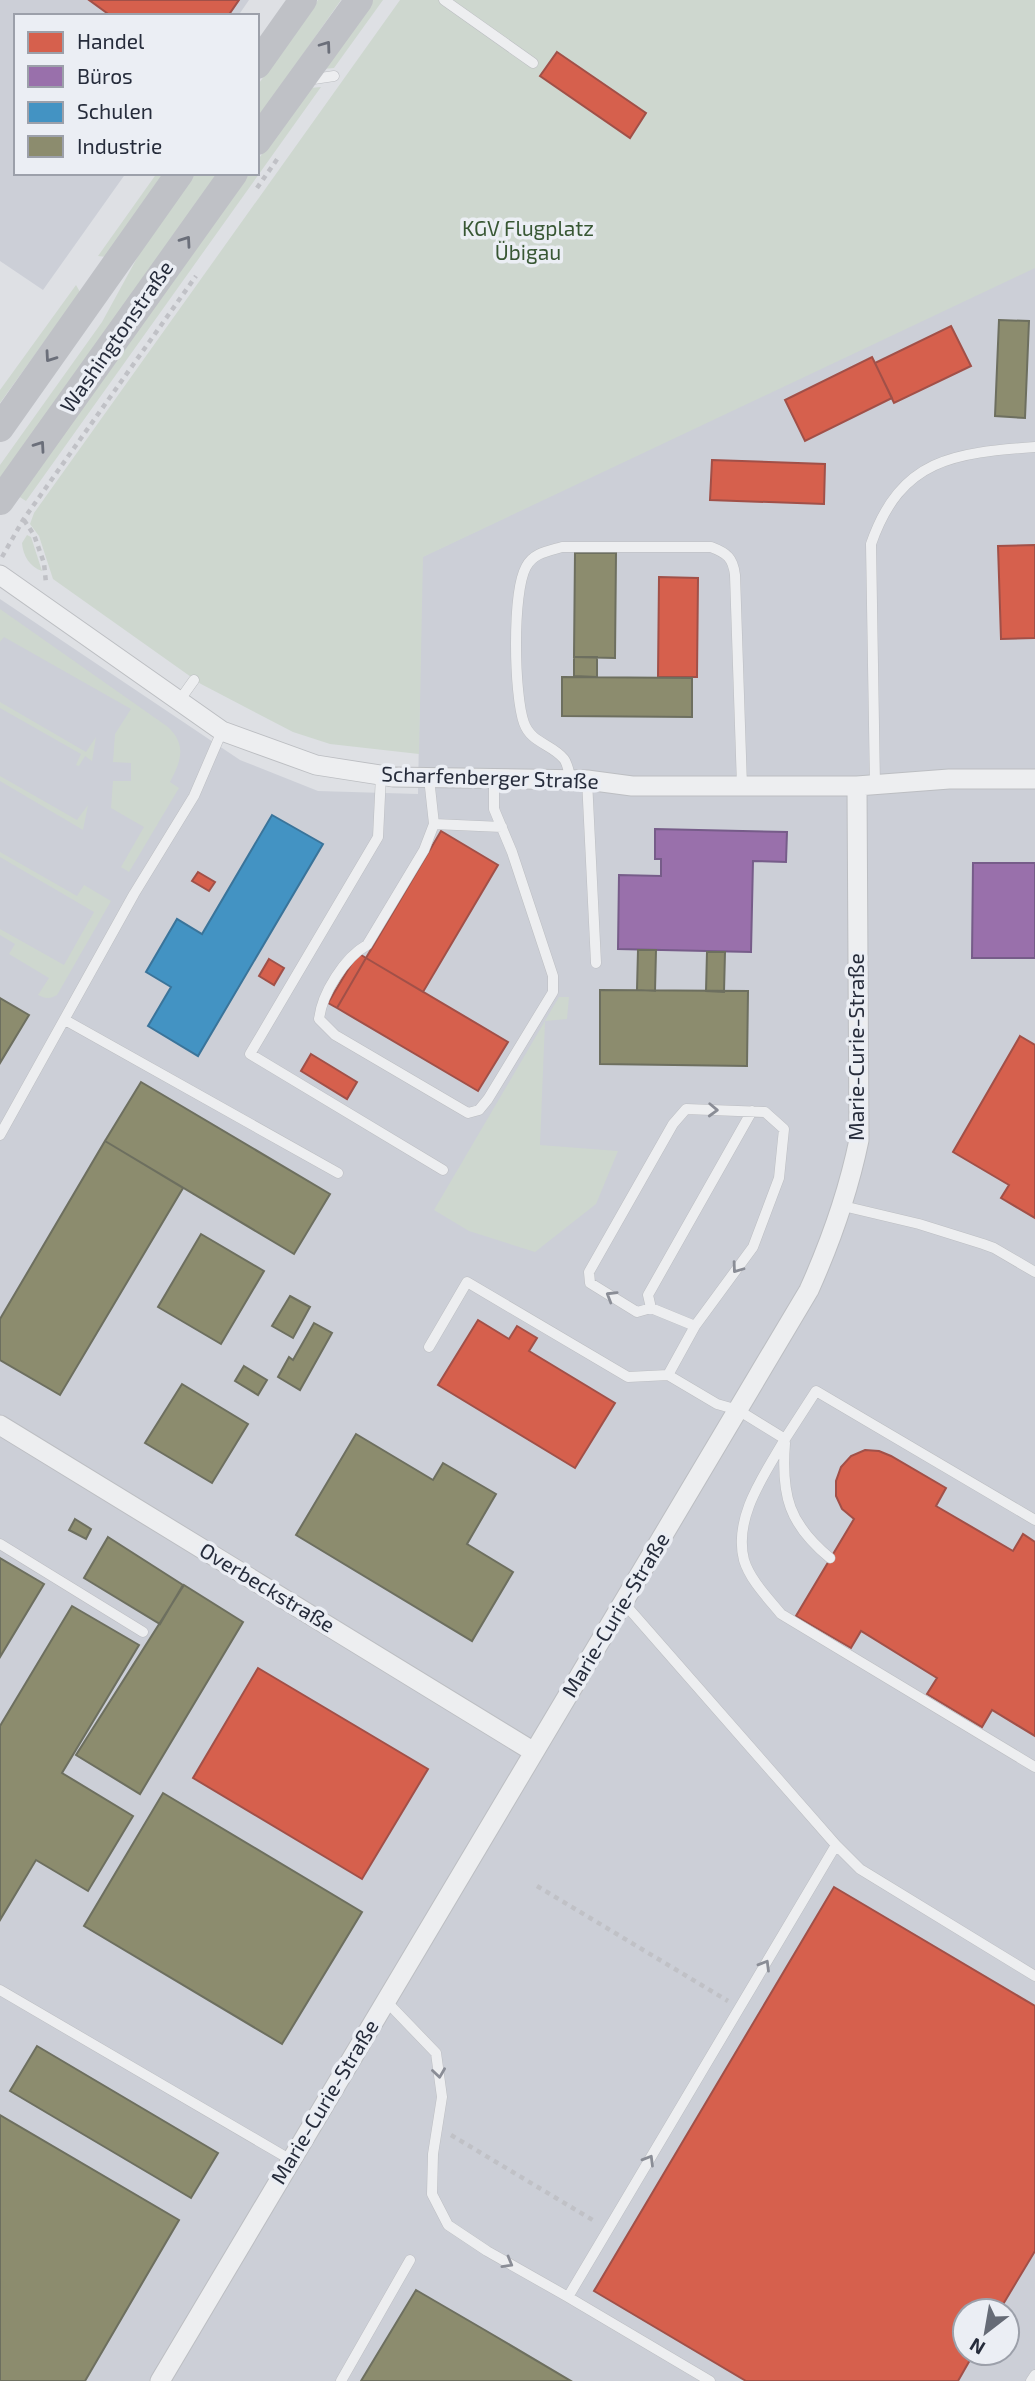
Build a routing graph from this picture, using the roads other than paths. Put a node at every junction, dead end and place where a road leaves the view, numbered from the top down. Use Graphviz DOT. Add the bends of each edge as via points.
graph roads {
  1 [pos="303,0"];
  2 [pos="359,0"];
  3 [pos="444,0"];
  4 [pos="259,62"];
  5 [pos="533,63"];
  6 [pos="334,76"];
  7 [pos="300,81"];
  8 [pos="259,138"];
  9 [pos="179,175"];
  10 [pos="233,175"];
  11 [pos="0,428"];
  12 [pos="1035,447"];
  13 [pos="0,502"];
  14 [pos="0,575"];
  15 [pos="194,680"];
  16 [pos="179,702"];
  17 [pos="222,731"];
  18 [pos="381,775"];
  19 [pos="429,778"];
  20 [pos="494,779"];
  21 [pos="1035,779"];
  22 [pos="579,780"];
  23 [pos="866,785"];
  24 [pos="742,786"];
  25 [pos="434,824"];
  26 [pos="502,827"];
  27 [pos="596,963"];
  28 [pos="65,1020"];
  29 [pos="752,1111"];
  30 [pos="0,1135"];
  31 [pos="443,1170"];
  32 [pos="338,1173"];
  33 [pos="843,1206"];
  34 [pos="1035,1272"];
  35 [pos="651,1308"];
  36 [pos="695,1326"];
  37 [pos="429,1347"];
  38 [pos="668,1375"];
  39 [pos="738,1410"];
  40 [pos="0,1425"];
  41 [pos="785,1439"];
  42 [pos="1035,1520"];
  43 [pos="0,1544"];
  44 [pos="830,1558"];
  45 [pos="623,1602"];
  46 [pos="143,1632"];
  47 [pos="534,1752"];
  48 [pos="1035,1767"];
  49 [pos="836,1845"];
  50 [pos="1035,1976"];
  51 [pos="0,1990"];
  52 [pos="386,2001"];
  53 [pos="291,2160"];
  54 [pos="410,2260"];
  55 [pos="568,2297"];
  56 [pos="1035,2375"];
  57 [pos="160,2381"];
  58 [pos="341,2381"];
  59 [pos="710,2381"];
  60 [pos="1031,2381"];
  1 -- 4 [label="main road"];
  7 -- 2 [label="main road, one-way"];
  3 -- 5 [label="lane"];
  6 -- 7 [label="lane"];
  7 -- 8 [label="main road"];
  9 -- 11 [label="main road, Washingtonstraße, one-way"];
  13 -- 10 [label="main road, Washingtonstraße, one-way"];
  12 -- 23 [label="lane" via="951,457 899,491 881,516 871,544"];
  14 -- 16 [label="street, Scharfenberger Straße"];
  15 -- 16 [label="lane"];
  16 -- 17 [label="street, Scharfenberger Straße"];
  17 -- 18 [label="street, Scharfenberger Straße" via="316,765"];
  17 -- 28 [label="lane" via="194,796"];
  18 -- 19 [label="street, Scharfenberger Straße"];
  18 -- 31 [label="lane" via="378,838 250,1054"];
  19 -- 20 [label="street, Scharfenberger Straße"];
  19 -- 25 [label="lane"];
  20 -- 22 [label="street, Scharfenberger Straße"];
  20 -- 26 [label="lane" via="494,809"];
  21 -- 23 [label="street, Scharfenberger Straße"];
  22 -- 24 [label="street, Scharfenberger Straße" via="632,786"];
  22 -- 24 [label="lane" via="564,759 532,737 524,725 517,688 518,593 526,566 540,553 562,547 710,547 726,553 735,575"];
  22 -- 27 [label="lane"];
  23 -- 24 [label="street, Scharfenberger Straße"];
  23 -- 33 [label="street, Marie-Curie-Straße" via="859,1140"];
  25 -- 26 [label="lane"];
  25 -- 26 [label="lane" via="424,850 367,945 354,952 321,1004 320,1018 335,1035 468,1113 479,1110 488,1099 553,992 553,976"];
  28 -- 30 [label="lane"];
  28 -- 32 [label="lane"];
  29 -- 35 [label="lane" via="648,1295"];
  35 -- 29 [label="lane, one-way" via="637,1311 590,1283 589,1272 673,1124 686,1109"];
  29 -- 36 [label="lane, one-way" via="765,1112 784,1129 779,1178 753,1247"];
  33 -- 34 [label="lane" via="983,1244"];
  33 -- 39 [label="street, Marie-Curie-Straße" via="809,1290"];
  35 -- 36 [label="lane"];
  36 -- 38 [label="lane"];
  37 -- 38 [label="lane" via="467,1282 628,1377"];
  38 -- 39 [label="lane" via="717,1404"];
  39 -- 41 [label="lane"];
  39 -- 45 [label="street, Marie-Curie-Straße"];
  40 -- 47 [label="street, Overbeckstraße"];
  41 -- 42 [label="lane" via="816,1391"];
  41 -- 44 [label="lane" via="783,1472 791,1513 810,1541"];
  41 -- 48 [label="lane" via="746,1515 744,1561 757,1585 781,1614"];
  43 -- 46 [label="lane"];
  45 -- 47 [label="street, Marie-Curie-Straße"];
  45 -- 49 [label="lane"];
  47 -- 52 [label="street, Marie-Curie-Straße"];
  49 -- 50 [label="lane" via="860,1869"];
  55 -- 49 [label="lane, one-way"];
  51 -- 53 [label="lane"];
  52 -- 53 [label="street, Marie-Curie-Straße"];
  52 -- 55 [label="lane, one-way" via="436,2053 442,2097 432,2194 448,2225"];
  53 -- 57 [label="street, Marie-Curie-Straße"];
  54 -- 58 [label="lane"];
  55 -- 59 [label="lane"];
  56 -- 60 [label="lane"];
}
